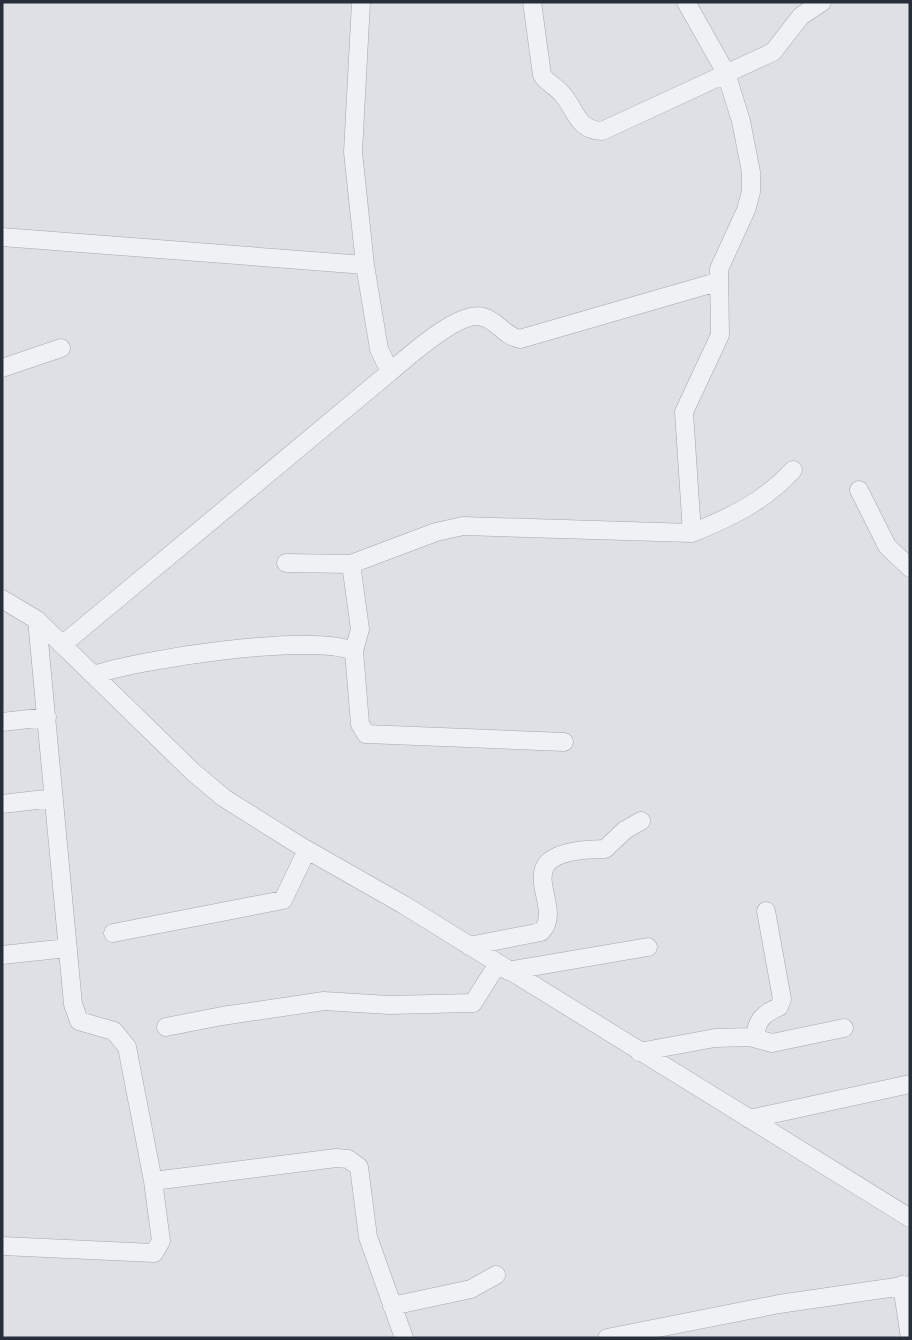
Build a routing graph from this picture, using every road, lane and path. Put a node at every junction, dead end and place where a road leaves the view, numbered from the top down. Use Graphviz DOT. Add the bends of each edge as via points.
graph roads {
  1 [pos="361,2"];
  2 [pos="532,2"];
  3 [pos="686,2"];
  4 [pos="822,2"];
  5 [pos="726,73"];
  6 [pos="2,237"];
  7 [pos="365,265"];
  8 [pos="717,282"];
  9 [pos="61,348"];
  10 [pos="2,368"];
  11 [pos="390,372"];
  12 [pos="793,470"];
  13 [pos="859,490"];
  14 [pos="692,533"];
  15 [pos="286,564"];
  16 [pos="351,564"];
  17 [pos="910,568"];
  18 [pos="2,598"];
  19 [pos="37,620"];
  20 [pos="62,645"];
  21 [pos="354,651"];
  22 [pos="93,675"];
  23 [pos="47,717"];
  24 [pos="2,722"];
  25 [pos="564,742"];
  26 [pos="54,798"];
  27 [pos="2,804"];
  28 [pos="641,821"];
  29 [pos="307,850"];
  30 [pos="766,911"];
  31 [pos="113,933"];
  32 [pos="469,946"];
  33 [pos="648,947"];
  34 [pos="68,948"];
  35 [pos="2,955"];
  36 [pos="502,968"];
  37 [pos="166,1027"];
  38 [pos="844,1028"];
  39 [pos="757,1038"];
  40 [pos="639,1052"];
  41 [pos="910,1084"];
  42 [pos="749,1119"];
  43 [pos="153,1181"];
  44 [pos="910,1218"];
  45 [pos="2,1246"];
  46 [pos="496,1275"];
  47 [pos="906,1285"];
  48 [pos="392,1306"];
  49 [pos="672,1332"];
  50 [pos="404,1338"];
  51 [pos="607,1338"];
  52 [pos="910,1338"];
  1 -- 7 [label="street" via="353,152"];
  2 -- 5 [label="street" via="542,75 562,93 577,120 594,130 636,117"];
  3 -- 5 [label="street"];
  4 -- 5 [label="street" via="801,16 773,52"];
  5 -- 8 [label="street" via="741,121 751,192"];
  6 -- 7 [label="street"];
  7 -- 11 [label="street" via="379,349"];
  8 -- 11 [label="street" via="520,339 510,337 485,317 471,317 432,338"];
  8 -- 14 [label="street" via="720,335 684,412"];
  9 -- 10 [label="street"];
  11 -- 20 [label="street"];
  12 -- 14 [label="street" via="758,502"];
  13 -- 17 [label="street" via="887,546"];
  14 -- 16 [label="street" via="463,526"];
  15 -- 16 [label="street"];
  16 -- 21 [label="street" via="360,629"];
  18 -- 19 [label="street"];
  19 -- 20 [label="street"];
  19 -- 23 [label="street"];
  20 -- 22 [label="street"];
  21 -- 22 [label="street" via="315,645 247,649 149,661"];
  21 -- 25 [label="street" via="360,724 366,734"];
  22 -- 29 [label="street" via="206,784"];
  23 -- 24 [label="street"];
  23 -- 26 [label="street"];
  26 -- 27 [label="street"];
  26 -- 34 [label="street"];
  28 -- 32 [label="street" via="605,849 563,852 545,868 542,878 548,918 544,929 507,941"];
  29 -- 31 [label="street" via="283,900"];
  29 -- 32 [label="street"];
  30 -- 39 [label="street" via="782,999 779,1007 762,1017"];
  32 -- 36 [label="street"];
  33 -- 36 [label="street"];
  34 -- 35 [label="street"];
  34 -- 43 [label="street" via="76,1016 87,1025 114,1031 127,1047"];
  36 -- 37 [label="street" via="473,1003 324,1002"];
  36 -- 40 [label="street"];
  38 -- 39 [label="street" via="772,1043"];
  39 -- 40 [label="street" via="715,1038"];
  40 -- 42 [label="street"];
  41 -- 42 [label="street"];
  42 -- 44 [label="street"];
  43 -- 45 [label="street" via="161,1241 155,1253"];
  43 -- 48 [label="street" via="336,1157 353,1161 361,1172 368,1237"];
  46 -- 48 [label="street" via="471,1289"];
  47 -- 49 [label="street" via="779,1304"];
  47 -- 52 [label="street"];
  48 -- 50 [label="street"];
  49 -- 51 [label="street"];
}
